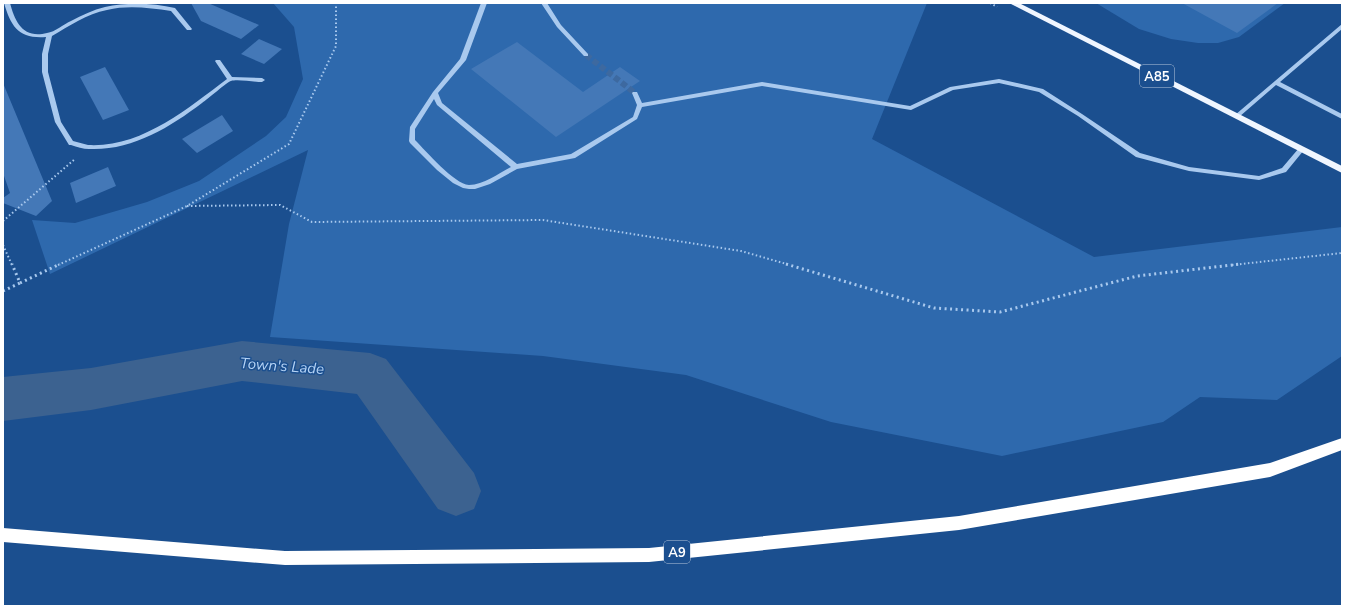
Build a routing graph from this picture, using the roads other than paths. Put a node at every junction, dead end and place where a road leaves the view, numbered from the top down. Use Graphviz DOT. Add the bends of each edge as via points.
graph roads {
  1 [pos="7,3"];
  2 [pos="484,3"];
  3 [pos="544,3"];
  4 [pos="1013,3"];
  5 [pos="115,5"];
  6 [pos="6,13"];
  7 [pos="1342,26"];
  8 [pos="189,29"];
  9 [pos="49,35"];
  10 [pos="586,55"];
  11 [pos="218,61"];
  12 [pos="230,78"];
  13 [pos="262,80"];
  14 [pos="1276,82"];
  15 [pos="436,93"];
  16 [pos="635,93"];
  17 [pos="640,105"];
  18 [pos="1238,116"];
  19 [pos="1342,117"];
  20 [pos="1301,150"];
  21 [pos="516,167"];
  22 [pos="1342,170"];
  23 [pos="1342,444"];
  24 [pos="3,535"];
  1 -- 6 [label="street"];
  2 -- 15 [label="street" via="463,60"];
  3 -- 10 [label="street" via="559,26"];
  4 -- 18 [label="main road, A85"];
  5 -- 8 [label="street" via="173,9"];
  5 -- 9 [label="street"];
  6 -- 9 [label="street" via="27,35"];
  7 -- 14 [label="street"];
  9 -- 12 [label="street" via="45,72 58,122 71,143 88,147 117,145 136,139 185,113"];
  11 -- 12 [label="street"];
  12 -- 13 [label="street"];
  14 -- 18 [label="street"];
  14 -- 19 [label="street"];
  15 -- 21 [label="street" via="439,104"];
  15 -- 21 [label="street" via="412,129 412,141 452,181 467,187 483,184"];
  16 -- 17 [label="street"];
  17 -- 20 [label="street" via="762,84 911,108 952,88 999,81 1041,90 1138,155 1189,169 1259,178 1284,170"];
  17 -- 21 [label="street" via="635,118 573,156"];
  18 -- 20 [label="main road, A85"];
  20 -- 22 [label="main road, A85"];
  23 -- 24 [label="highway, A9" via="1270,470 959,523 649,555 285,558"];
}
